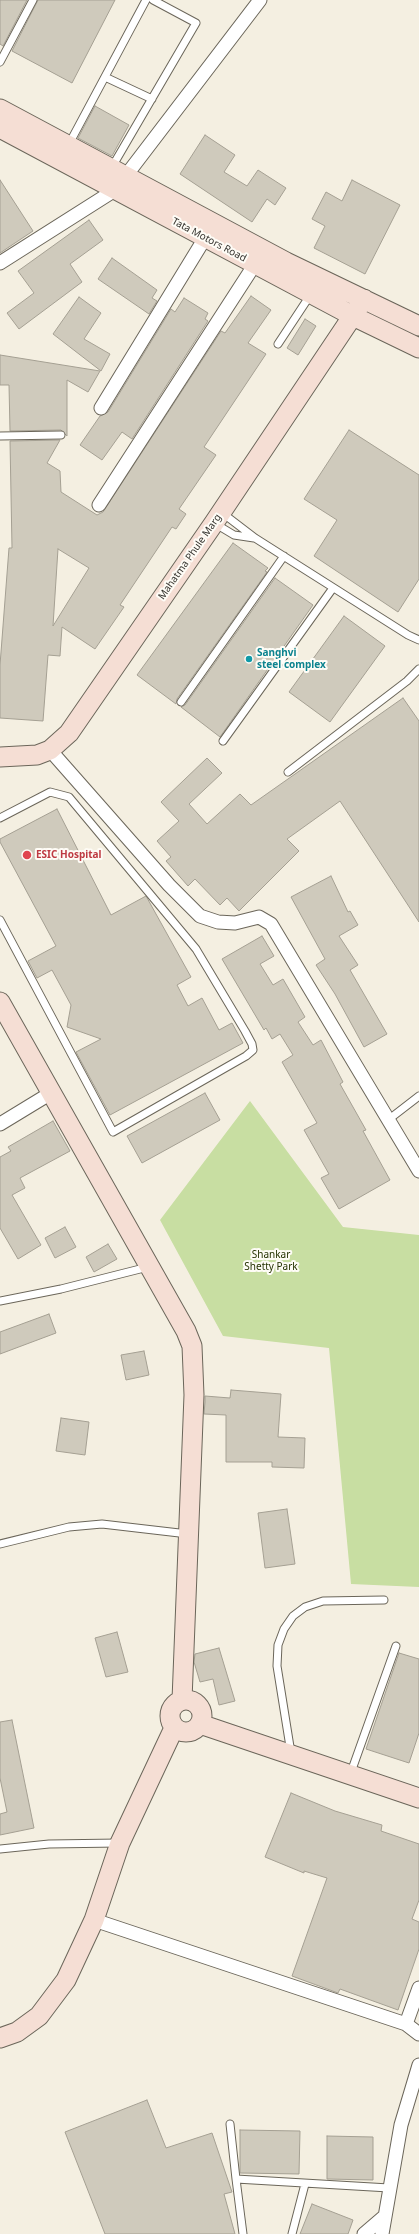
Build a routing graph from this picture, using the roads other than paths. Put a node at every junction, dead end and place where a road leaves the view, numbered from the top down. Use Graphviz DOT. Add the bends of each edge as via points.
graph roads {
  1 [pos="33,0"];
  2 [pos="146,0"];
  3 [pos="153,0"];
  4 [pos="260,0"];
  5 [pos="0,62"];
  6 [pos="105,77"];
  7 [pos="152,99"];
  8 [pos="0,109"];
  9 [pos="0,128"];
  10 [pos="64,153"];
  11 [pos="114,180"];
  12 [pos="205,238"];
  13 [pos="0,263"];
  14 [pos="255,264"];
  15 [pos="311,294"];
  16 [pos="364,299"];
  17 [pos="353,316"];
  18 [pos="419,326"];
  19 [pos="278,344"];
  20 [pos="419,348"];
  21 [pos="101,408"];
  22 [pos="61,435"];
  23 [pos="0,436"];
  24 [pos="99,506"];
  25 [pos="218,518"];
  26 [pos="255,538"];
  27 [pos="284,556"];
  28 [pos="333,588"];
  29 [pos="419,640"];
  30 [pos="419,669"];
  31 [pos="181,702"];
  32 [pos="223,741"];
  33 [pos="50,750"];
  34 [pos="0,757"];
  35 [pos="288,772"];
  36 [pos="0,818"];
  37 [pos="0,920"];
  38 [pos="0,1002"];
  39 [pos="51,1093"];
  40 [pos="419,1096"];
  41 [pos="388,1120"];
  42 [pos="0,1124"];
  43 [pos="419,1171"];
  44 [pos="150,1267"];
  45 [pos="0,1301"];
  46 [pos="188,1534"];
  47 [pos="0,1544"];
  48 [pos="384,1600"];
  49 [pos="396,1646"];
  50 [pos="182,1700"];
  51 [pos="200,1724"];
  52 [pos="174,1728"];
  53 [pos="292,1755"];
  54 [pos="350,1775"];
  55 [pos="418,1795"];
  56 [pos="120,1843"];
  57 [pos="0,1849"];
  58 [pos="94,1920"];
  59 [pos="419,1988"];
  60 [pos="406,2024"];
  61 [pos="419,2034"];
  62 [pos="0,2038"];
  63 [pos="419,2065"];
  64 [pos="230,2124"];
  65 [pos="236,2179"];
  66 [pos="305,2184"];
  67 [pos="389,2188"];
  68 [pos="385,2216"];
  69 [pos="243,2234"];
  70 [pos="292,2234"];
  71 [pos="364,2234"];
  72 [pos="382,2234"];
  1 -- 5 [label="lane"];
  2 -- 6 [label="lane"];
  3 -- 7 [label="lane" via="196,23"];
  4 -- 11 [label="street"];
  6 -- 7 [label="lane"];
  6 -- 10 [label="lane"];
  7 -- 11 [label="lane"];
  8 -- 10 [label="street"];
  9 -- 10 [label="street, Tata Motors Road"];
  10 -- 11 [label="street, Tata Motors Road"];
  11 -- 12 [label="street, Tata Motors Road"];
  11 -- 13 [label="street"];
  11 -- 16 [label="street"];
  12 -- 14 [label="street, Tata Motors Road"];
  12 -- 21 [label="street"];
  14 -- 15 [label="street, Tata Motors Road"];
  14 -- 24 [label="street"];
  15 -- 17 [label="street, Tata Motors Road"];
  15 -- 19 [label="lane"];
  16 -- 17 [label="street, Mahatma Phule Marg"];
  16 -- 18 [label="street"];
  17 -- 20 [label="street, Tata Motors Road"];
  17 -- 25 [label="street, Mahatma Phule Marg"];
  22 -- 23 [label="lane"];
  25 -- 26 [label="lane"];
  25 -- 26 [label="lane" via="234,535"];
  25 -- 33 [label="street, Mahatma Phule Marg" via="69,734"];
  26 -- 27 [label="lane"];
  27 -- 28 [label="lane"];
  27 -- 31 [label="lane"];
  28 -- 29 [label="lane"];
  28 -- 32 [label="lane"];
  30 -- 35 [label="lane" via="407,681"];
  33 -- 34 [label="street, Mahatma Phule Marg" via="38,755"];
  33 -- 41 [label="street" via="169,885 200,916 218,922 235,923 259,917 271,924"];
  36 -- 37 [label="lane" via="50,792 69,797 196,949 248,1037 253,1050 113,1132"];
  38 -- 39 [label="street"];
  39 -- 42 [label="street"];
  39 -- 44 [label="street"];
  40 -- 41 [label="lane"];
  41 -- 43 [label="street"];
  44 -- 45 [label="lane"];
  44 -- 46 [label="street" via="192,1346 194,1396"];
  46 -- 47 [label="lane" via="102,1524 69,1528"];
  46 -- 50 [label="street"];
  48 -- 53 [label="lane" via="323,1602 305,1607 293,1616 284,1630 278,1645 277,1666"];
  49 -- 54 [label="lane"];
  50 -- 51 [label="street" via="190,1700 197,1704 202,1712"];
  50 -- 52 [label="street" via="174,1704 170,1712"];
  51 -- 52 [label="street" via="190,1732 181,1732"];
  51 -- 53 [label="street"];
  52 -- 56 [label="street"];
  53 -- 54 [label="street"];
  54 -- 55 [label="street"];
  56 -- 57 [label="lane" via="49,1844"];
  56 -- 58 [label="street"];
  58 -- 60 [label="street"];
  58 -- 62 [label="street" via="72,1968 49,2006 30,2024"];
  59 -- 60 [label="street"];
  60 -- 61 [label="street"];
  63 -- 67 [label="street" via="401,2125"];
  64 -- 65 [label="lane"];
  65 -- 66 [label="lane"];
  65 -- 69 [label="lane"];
  66 -- 67 [label="lane"];
  66 -- 70 [label="lane"];
  67 -- 68 [label="street"];
  68 -- 71 [label="street"];
  68 -- 72 [label="street"];
}
